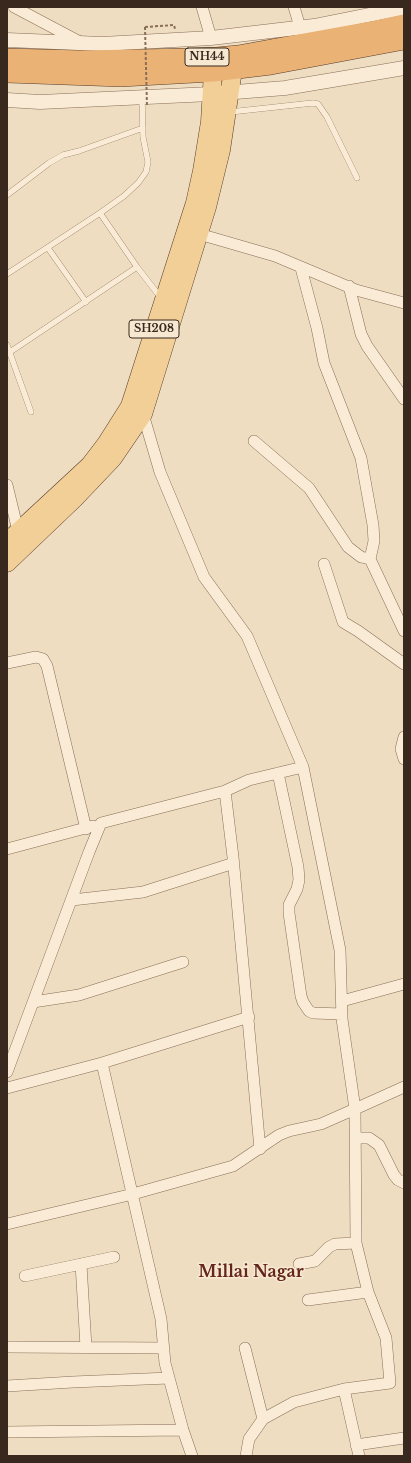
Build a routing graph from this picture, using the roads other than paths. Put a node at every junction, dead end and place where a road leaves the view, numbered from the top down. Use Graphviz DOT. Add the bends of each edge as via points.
graph roads {
  1 [pos="14,7"];
  2 [pos="202,7"];
  3 [pos="294,7"];
  4 [pos="404,8"];
  5 [pos="370,11"];
  6 [pos="404,24"];
  7 [pos="300,27"];
  8 [pos="211,38"];
  9 [pos="7,40"];
  10 [pos="404,40"];
  11 [pos="82,43"];
  12 [pos="7,58"];
  13 [pos="404,68"];
  14 [pos="233,70"];
  15 [pos="213,72"];
  16 [pos="7,73"];
  17 [pos="230,92"];
  18 [pos="211,94"];
  19 [pos="7,100"];
  20 [pos="144,102"];
  21 [pos="228,112"];
  22 [pos="143,128"];
  23 [pos="357,178"];
  24 [pos="7,195"];
  25 [pos="100,213"];
  26 [pos="199,234"];
  27 [pos="48,248"];
  28 [pos="137,267"];
  29 [pos="301,268"];
  30 [pos="7,274"];
  31 [pos="349,286"];
  32 [pos="163,301"];
  33 [pos="86,302"];
  34 [pos="404,303"];
  35 [pos="7,345"];
  36 [pos="10,352"];
  37 [pos="404,399"];
  38 [pos="136,410"];
  39 [pos="31,412"];
  40 [pos="254,441"];
  41 [pos="7,485"];
  42 [pos="12,537"];
  43 [pos="370,559"];
  44 [pos="7,563"];
  45 [pos="324,564"];
  46 [pos="404,631"];
  47 [pos="7,663"];
  48 [pos="404,664"];
  49 [pos="404,737"];
  50 [pos="404,759"];
  51 [pos="303,767"];
  52 [pos="278,773"];
  53 [pos="225,791"];
  54 [pos="101,823"];
  55 [pos="86,829"];
  56 [pos="7,849"];
  57 [pos="234,863"];
  58 [pos="72,900"];
  59 [pos="183,962"];
  60 [pos="404,984"];
  61 [pos="342,1001"];
  62 [pos="33,1002"];
  63 [pos="342,1014"];
  64 [pos="249,1017"];
  65 [pos="102,1063"];
  66 [pos="7,1072"];
  67 [pos="7,1088"];
  68 [pos="404,1088"];
  69 [pos="355,1109"];
  70 [pos="355,1138"];
  71 [pos="260,1148"];
  72 [pos="404,1183"];
  73 [pos="133,1194"];
  74 [pos="7,1224"];
  75 [pos="356,1242"];
  76 [pos="114,1257"];
  77 [pos="81,1264"];
  78 [pos="299,1264"];
  79 [pos="25,1276"];
  80 [pos="368,1292"];
  81 [pos="308,1300"];
  82 [pos="7,1346"];
  83 [pos="86,1347"];
  84 [pos="164,1348"];
  85 [pos="245,1348"];
  86 [pos="169,1378"];
  87 [pos="7,1386"];
  88 [pos="344,1390"];
  89 [pos="262,1419"];
  90 [pos="183,1430"];
  91 [pos="7,1432"];
  92 [pos="404,1438"];
  93 [pos="356,1445"];
  94 [pos="192,1456"];
  95 [pos="246,1456"];
  96 [pos="359,1456"];
  1 -- 11 [label="street"];
  2 -- 8 [label="street"];
  3 -- 7 [label="street"];
  4 -- 5 [label="street"];
  5 -- 7 [label="street" via="314,26"];
  6 -- 12 [label="highway, NH44" via="231,55 81,60"];
  7 -- 8 [label="street"];
  8 -- 11 [label="street"];
  9 -- 11 [label="street"];
  10 -- 14 [label="highway, NH44" via="309,59"];
  13 -- 17 [label="street" via="285,88"];
  14 -- 15 [label="highway, NH44"];
  14 -- 17 [label="main road, SH208"];
  15 -- 16 [label="highway, NH44" via="121,77"];
  15 -- 18 [label="main road, SH208"];
  17 -- 18 [label="street"];
  17 -- 21 [label="main road, SH208"];
  18 -- 20 [label="street"];
  18 -- 32 [label="main road, SH208" via="210,122 195,203"];
  19 -- 20 [label="street"];
  20 -- 22 [label="lane"];
  21 -- 23 [label="lane" via="318,104"];
  21 -- 26 [label="main road, SH208"];
  22 -- 24 [label="lane" via="63,155"];
  22 -- 25 [label="lane" via="148,162 146,172 124,196"];
  25 -- 27 [label="lane"];
  25 -- 28 [label="lane"];
  26 -- 29 [label="street" via="275,256"];
  26 -- 38 [label="main road, SH208"];
  27 -- 30 [label="lane"];
  27 -- 33 [label="lane"];
  28 -- 32 [label="lane"];
  28 -- 33 [label="lane"];
  29 -- 31 [label="street"];
  29 -- 43 [label="street" via="324,363 361,458 373,525 374,541"];
  31 -- 34 [label="street"];
  31 -- 37 [label="street" via="361,334"];
  32 -- 38 [label="main road, SH208"];
  33 -- 36 [label="lane"];
  35 -- 36 [label="lane"];
  36 -- 39 [label="lane"];
  38 -- 42 [label="main road, SH208" via="90,465"];
  38 -- 44 [label="main road, SH208" via="112,458 74,499"];
  38 -- 51 [label="street" via="204,577 246,636"];
  40 -- 43 [label="street" via="308,488 348,548 361,557"];
  41 -- 42 [label="street"];
  43 -- 46 [label="street"];
  45 -- 48 [label="street" via="343,622"];
  47 -- 55 [label="street" via="36,657 43,659 47,666"];
  49 -- 50 [label="street" via="401,749"];
  51 -- 52 [label="street"];
  51 -- 61 [label="street" via="340,950"];
  52 -- 53 [label="street" via="249,780"];
  52 -- 63 [label="street" via="298,867 299,880 289,905 289,913 301,996 309,1011 313,1013"];
  53 -- 54 [label="street"];
  53 -- 57 [label="street"];
  54 -- 55 [label="street"];
  54 -- 58 [label="street"];
  55 -- 56 [label="street"];
  57 -- 58 [label="street" via="144,892"];
  57 -- 64 [label="street"];
  58 -- 62 [label="street"];
  59 -- 62 [label="street" via="79,995"];
  60 -- 61 [label="street"];
  61 -- 63 [label="street"];
  62 -- 66 [label="street"];
  63 -- 69 [label="street"];
  64 -- 65 [label="street"];
  64 -- 71 [label="street"];
  65 -- 67 [label="street"];
  65 -- 73 [label="street"];
  68 -- 69 [label="street"];
  69 -- 70 [label="street"];
  69 -- 71 [label="street" via="321,1124 289,1131"];
  70 -- 72 [label="street" via="369,1138 379,1144 394,1175"];
  70 -- 75 [label="street"];
  71 -- 73 [label="street" via="233,1166"];
  73 -- 74 [label="street"];
  73 -- 84 [label="street" via="162,1319"];
  75 -- 78 [label="street" via="334,1244 315,1261"];
  75 -- 80 [label="street"];
  76 -- 77 [label="street"];
  77 -- 79 [label="street"];
  77 -- 83 [label="street"];
  80 -- 81 [label="street"];
  80 -- 88 [label="street" via="386,1338 390,1383"];
  82 -- 83 [label="street"];
  83 -- 84 [label="street"];
  84 -- 86 [label="street"];
  85 -- 89 [label="street"];
  86 -- 87 [label="street"];
  86 -- 90 [label="street"];
  88 -- 89 [label="street" via="294,1402"];
  88 -- 93 [label="street"];
  89 -- 95 [label="street" via="249,1439"];
  90 -- 91 [label="street"];
  90 -- 94 [label="street"];
  92 -- 93 [label="street"];
  93 -- 96 [label="street"];
}
